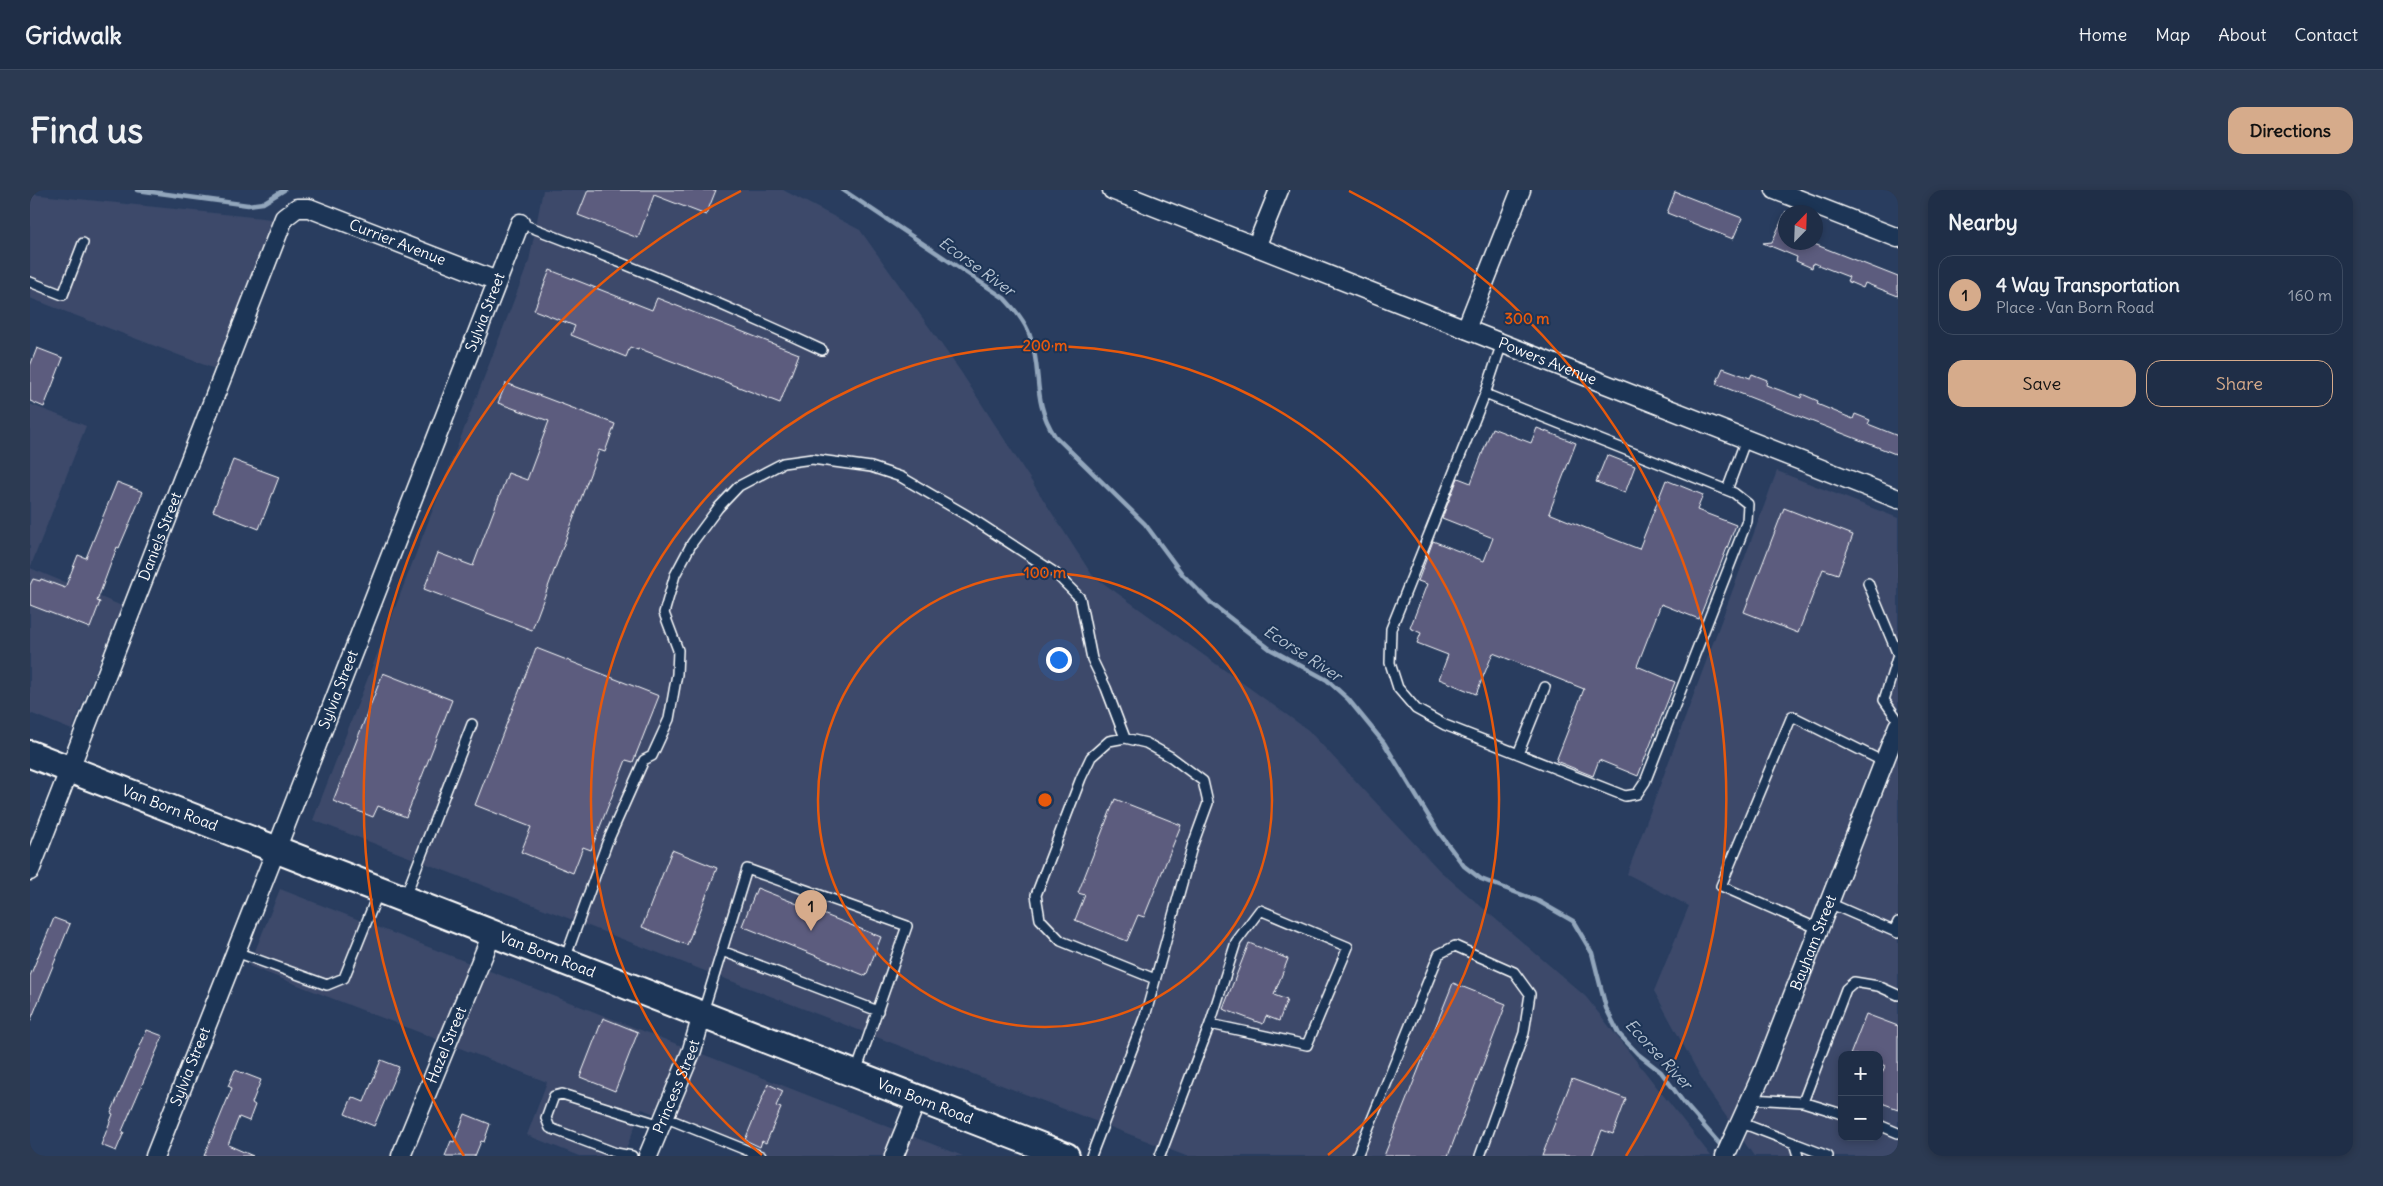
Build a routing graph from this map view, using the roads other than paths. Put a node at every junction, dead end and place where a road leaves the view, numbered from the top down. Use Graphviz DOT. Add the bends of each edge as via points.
graph roads {
  1 [pos="1112,190"];
  2 [pos="1279,190"];
  3 [pos="1521,190"];
  4 [pos="1775,190"];
  5 [pos="297,208"];
  6 [pos="520,223"];
  7 [pos="1898,238"];
  8 [pos="83,243"];
  9 [pos="1256,247"];
  10 [pos="498,281"];
  11 [pos="30,282"];
  12 [pos="1466,329"];
  13 [pos="1502,343"];
  14 [pos="822,350"];
  15 [pos="1485,394"];
  16 [pos="1746,440"];
  17 [pos="1727,490"];
  18 [pos="1898,499"];
  19 [pos="1868,583"];
  20 [pos="1545,687"];
  21 [pos="1898,720"];
  22 [pos="472,724"];
  23 [pos="1898,726"];
  24 [pos="1125,738"];
  25 [pos="30,754"];
  26 [pos="1518,754"];
  27 [pos="1884,762"];
  28 [pos="70,770"];
  29 [pos="276,850"];
  30 [pos="30,871"];
  31 [pos="379,890"];
  32 [pos="404,900"];
  33 [pos="1829,903"];
  34 [pos="1898,922"];
  35 [pos="1819,929"];
  36 [pos="1896,932"];
  37 [pos="492,934"];
  38 [pos="722,951"];
  39 [pos="236,952"];
  40 [pos="564,962"];
  41 [pos="1155,979"];
  42 [pos="1898,994"];
  43 [pos="878,1011"];
  44 [pos="702,1015"];
  45 [pos="1210,1024"];
  46 [pos="856,1075"];
  47 [pos="917,1099"];
  48 [pos="1750,1099"];
  49 [pos="1803,1102"];
  50 [pos="1838,1113"];
  51 [pos="663,1121"];
  52 [pos="1737,1127"];
  53 [pos="1883,1127"];
  54 [pos="1898,1133"];
  55 [pos="1794,1143"];
  56 [pos="154,1156"];
  57 [pos="401,1156"];
  58 [pos="632,1156"];
  59 [pos="648,1156"];
  60 [pos="761,1156"];
  61 [pos="894,1156"];
  62 [pos="1066,1156"];
  63 [pos="1091,1156"];
  64 [pos="1160,1156"];
  65 [pos="1357,1156"];
  66 [pos="1480,1156"];
  67 [pos="1725,1156"];
  68 [pos="1798,1156"];
  69 [pos="1828,1156"];
  1 -- 9 [label="street, Powers Avenue"];
  2 -- 9 [label="street"];
  3 -- 12 [label="street"];
  4 -- 7 [label="street"];
  5 -- 10 [label="street, Currier Avenue" via="310,208"];
  5 -- 28 [label="street, Daniels Street" via="284,218"];
  6 -- 10 [label="street, Sylvia Street"];
  6 -- 14 [label="lane" via="743,313"];
  8 -- 11 [label="lane" via="63,295"];
  9 -- 12 [label="street, Powers Avenue"];
  10 -- 29 [label="street, Sylvia Street"];
  12 -- 13 [label="street, Powers Avenue"];
  13 -- 15 [label="lane"];
  13 -- 16 [label="street, Powers Avenue"];
  15 -- 17 [label="lane"];
  15 -- 26 [label="lane" via="1391,629 1390,663 1398,688 1416,709 1445,725"];
  16 -- 17 [label="lane"];
  16 -- 18 [label="street, Powers Avenue"];
  17 -- 26 [label="lane" via="1748,504 1747,521 1645,782 1637,794 1625,796"];
  19 -- 21 [label="lane" via="1898,655 1884,700"];
  20 -- 26 [label="lane"];
  22 -- 32 [label="lane"];
  23 -- 27 [label="street, Bayham Street"];
  24 -- 40 [label="lane" via="1092,659 1080,598 1054,572 901,477 871,467 836,461 812,459 783,463 739,486 692,543 676,575 664,613 678,650 669,719 652,756 644,760 607,843"];
  24 -- 41 [label="lane" via="1146,743 1204,781 1208,802"];
  24 -- 41 [label="lane" via="1109,741 1091,757 1036,895 1040,919 1061,941"];
  25 -- 28 [label="main road, Van Born Road"];
  27 -- 33 [label="street, Bayham Street"];
  27 -- 35 [label="lane" via="1792,716 1721,886"];
  28 -- 29 [label="main road, Van Born Road"];
  28 -- 30 [label="street, Daniels Street"];
  29 -- 31 [label="main road, Van Born Road"];
  29 -- 39 [label="street, Sylvia Street"];
  31 -- 32 [label="main road, Van Born Road"];
  31 -- 39 [label="lane" via="344,978 327,985"];
  32 -- 37 [label="main road, Van Born Road"];
  33 -- 35 [label="street, Bayham Street"];
  33 -- 36 [label="lane"];
  34 -- 36 [label="lane"];
  35 -- 48 [label="street, Bayham Street"];
  37 -- 40 [label="main road, Van Born Road"];
  37 -- 57 [label="street, Hazel Street"];
  38 -- 43 [label="lane"];
  38 -- 43 [label="lane" via="747,869 907,926"];
  38 -- 44 [label="lane"];
  39 -- 56 [label="street, Sylvia Street"];
  40 -- 44 [label="main road, Van Born Road"];
  41 -- 63 [label="lane" via="1146,1013"];
  42 -- 49 [label="lane" via="1854,982 1846,989"];
  43 -- 46 [label="lane"];
  44 -- 46 [label="main road, Van Born Road"];
  44 -- 51 [label="street, Princess Street" via="692,1050"];
  45 -- 45 [label="lane" via="1307,1045 1348,947 1260,910 1236,942"];
  45 -- 64 [label="lane"];
  46 -- 47 [label="main road, Van Born Road"];
  47 -- 61 [label="street"];
  47 -- 62 [label="main road, Van Born Road" via="1026,1145"];
  48 -- 49 [label="lane"];
  48 -- 52 [label="street, Bayham Street"];
  49 -- 50 [label="lane"];
  51 -- 58 [label="lane" via="562,1094 554,1096 546,1118 550,1128"];
  51 -- 59 [label="street, Princess Street"];
  51 -- 60 [label="lane"];
  52 -- 55 [label="lane"];
  52 -- 67 [label="street, Bayham Street"];
  53 -- 54 [label="lane"];
  55 -- 68 [label="lane"];
  55 -- 69 [label="lane"];
  65 -- 66 [label="lane" via="1439,954 1455,946 1514,972 1530,994 1524,1033"];
}
